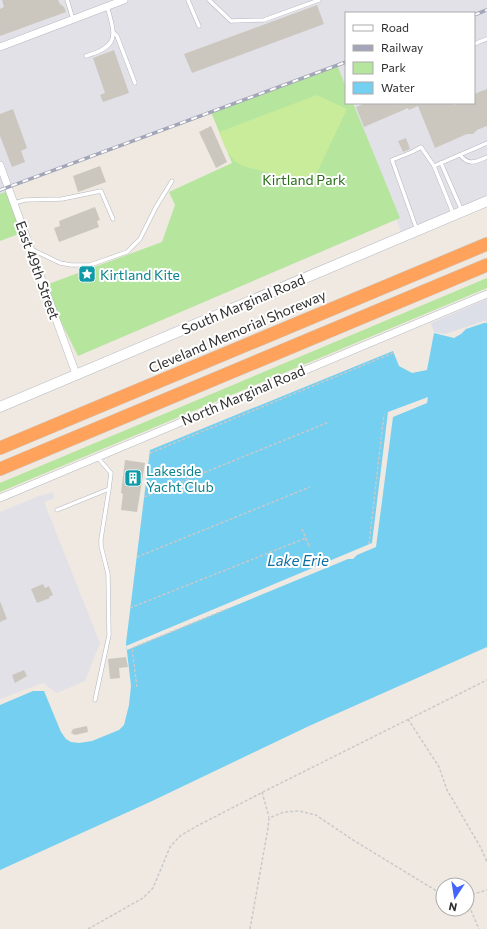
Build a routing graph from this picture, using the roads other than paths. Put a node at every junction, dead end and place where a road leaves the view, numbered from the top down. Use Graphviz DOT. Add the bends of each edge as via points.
graph roads {
  1 [pos="67,0"];
  2 [pos="124,0"];
  3 [pos="188,0"];
  4 [pos="209,0"];
  5 [pos="319,0"];
  6 [pos="107,6"];
  7 [pos="73,19"];
  8 [pos="199,26"];
  9 [pos="114,33"];
  10 [pos="487,39"];
  11 [pos="475,44"];
  12 [pos="0,47"];
  13 [pos="86,56"];
  14 [pos="135,83"];
  15 [pos="487,143"];
  16 [pos="460,155"];
  17 [pos="487,157"];
  18 [pos="442,163"];
  19 [pos="0,166"];
  20 [pos="434,166"];
  21 [pos="172,182"];
  22 [pos="487,202"];
  23 [pos="14,203"];
  24 [pos="458,214"];
  25 [pos="113,219"];
  26 [pos="417,231"];
  27 [pos="487,244"];
  28 [pos="30,249"];
  29 [pos="487,265"];
  30 [pos="487,294"];
  31 [pos="76,374"];
  32 [pos="0,406"];
  33 [pos="0,448"];
  34 [pos="97,457"];
  35 [pos="0,469"];
  36 [pos="109,489"];
  37 [pos="0,498"];
  38 [pos="58,510"];
  39 [pos="95,700"];
  1 -- 7 [label="lane"];
  2 -- 6 [label="street"];
  3 -- 8 [label="lane"];
  4 -- 5 [label="lane" via="232,20 264,20"];
  6 -- 7 [label="street"];
  6 -- 9 [label="lane"];
  7 -- 12 [label="street"];
  9 -- 13 [label="lane" via="108,47"];
  9 -- 14 [label="lane"];
  10 -- 11 [label="lane"];
  15 -- 16 [label="lane"];
  16 -- 17 [label="lane" via="465,161 473,163"];
  16 -- 18 [label="lane"];
  18 -- 20 [label="lane"];
  18 -- 24 [label="lane"];
  19 -- 23 [label="street, East 49th Street"];
  20 -- 24 [label="lane"];
  20 -- 26 [label="lane" via="421,147 392,160"];
  21 -- 28 [label="lane" via="140,239 127,252 90,265 71,265 60,263"];
  22 -- 24 [label="street, South Marginal Road"];
  23 -- 25 [label="lane" via="25,200 62,199 101,191"];
  23 -- 28 [label="street, East 49th Street"];
  24 -- 26 [label="street, South Marginal Road"];
  26 -- 31 [label="street, South Marginal Road"];
  27 -- 33 [label="highway, Cleveland Memorial Shoreway"];
  28 -- 31 [label="street, East 49th Street"];
  29 -- 35 [label="highway"];
  30 -- 34 [label="street, North Marginal Road"];
  31 -- 32 [label="street, South Marginal Road"];
  34 -- 36 [label="lane" via="111,473"];
  34 -- 37 [label="street, North Marginal Road"];
  36 -- 38 [label="lane"];
  36 -- 39 [label="lane" via="100,540 108,574 109,635"];
}
